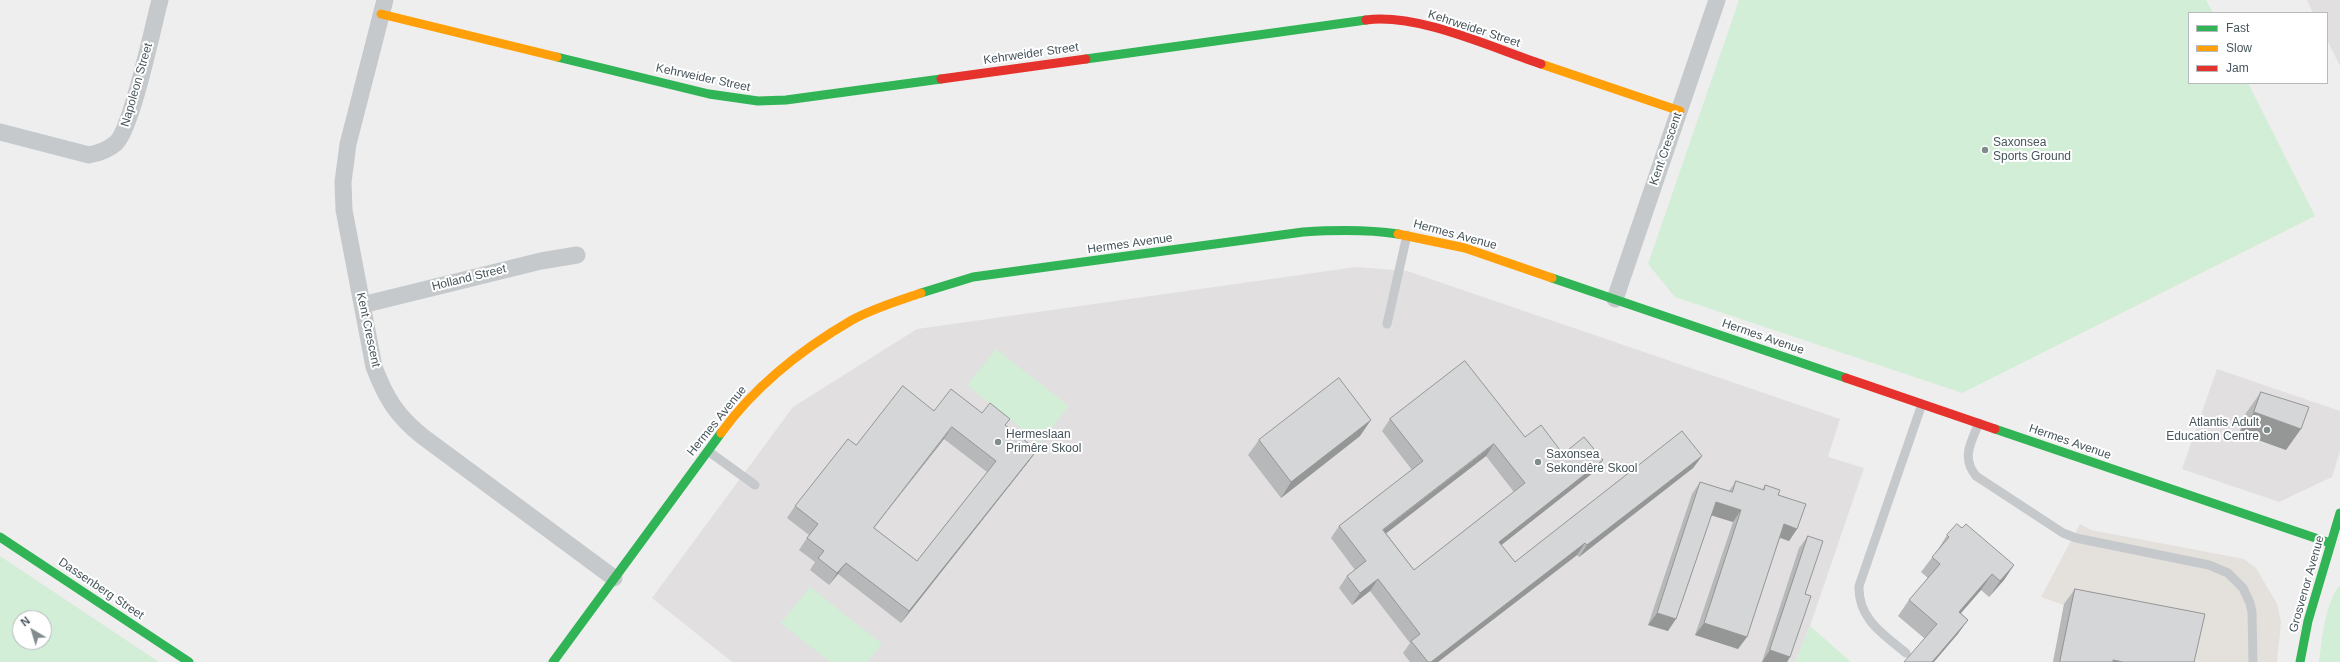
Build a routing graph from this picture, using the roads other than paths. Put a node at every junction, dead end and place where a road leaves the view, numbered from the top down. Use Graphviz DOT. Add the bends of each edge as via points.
graph roads {
  1 [pos="160,0"];
  2 [pos="1717,0"];
  3 [pos="383,7"];
  4 [pos="1680,110"];
  5 [pos="0,132"];
  6 [pos="1407,235"];
  7 [pos="577,254"];
  8 [pos="1615,299"];
  9 [pos="362,305"];
  10 [pos="1387,324"];
  11 [pos="1922,404"];
  12 [pos="1979,423"];
  13 [pos="708,450"];
  14 [pos="755,485"];
  15 [pos="2340,513"];
  16 [pos="0,537"];
  17 [pos="2330,543"];
  18 [pos="2340,550"];
  19 [pos="614,578"];
  20 [pos="1906,653"];
  21 [pos="189,662"];
  22 [pos="553,662"];
  23 [pos="2253,662"];
  24 [pos="2300,662"];
  1 -- 5 [label="street, Napoleon Street" via="128,120 117,142 102,152 89,155"];
  2 -- 4 [label="street, Kent Crescent"];
  3 -- 4 [label="street, Kehrweider Street" via="709,94 758,101 794,99 1376,19 1397,19 1441,30"];
  3 -- 9 [label="street, Kent Crescent" via="348,144 343,182 344,210"];
  4 -- 8 [label="street, Kent Crescent"];
  6 -- 8 [label="street, Hermes Avenue" via="1465,248"];
  6 -- 10 [label="lane"];
  6 -- 13 [label="street, Hermes Avenue" via="1355,230 1303,232 973,277 934,288 853,320 803,352 737,411"];
  7 -- 9 [label="street, Holland Street"];
  8 -- 11 [label="street, Hermes Avenue"];
  9 -- 19 [label="street, Kent Crescent" via="374,366 386,396 405,422"];
  11 -- 12 [label="street, Hermes Avenue"];
  11 -- 20 [label="lane" via="1860,586 1861,604 1870,621"];
  12 -- 17 [label="street, Hermes Avenue"];
  12 -- 23 [label="lane" via="1967,454 1970,469 1976,476 2063,533 2090,542 2209,565 2228,573 2247,595 2252,612"];
  13 -- 14 [label="lane"];
  13 -- 19 [label="street, Hermes Avenue"];
  15 -- 17 [label="street, Grosvenor Avenue"];
  16 -- 21 [label="street, Dassenberg Street"];
  17 -- 18 [label="lane"];
  17 -- 24 [label="street, Grosvenor Avenue" via="2308,621"];
  19 -- 22 [label="street, Hermes Avenue"];
}
